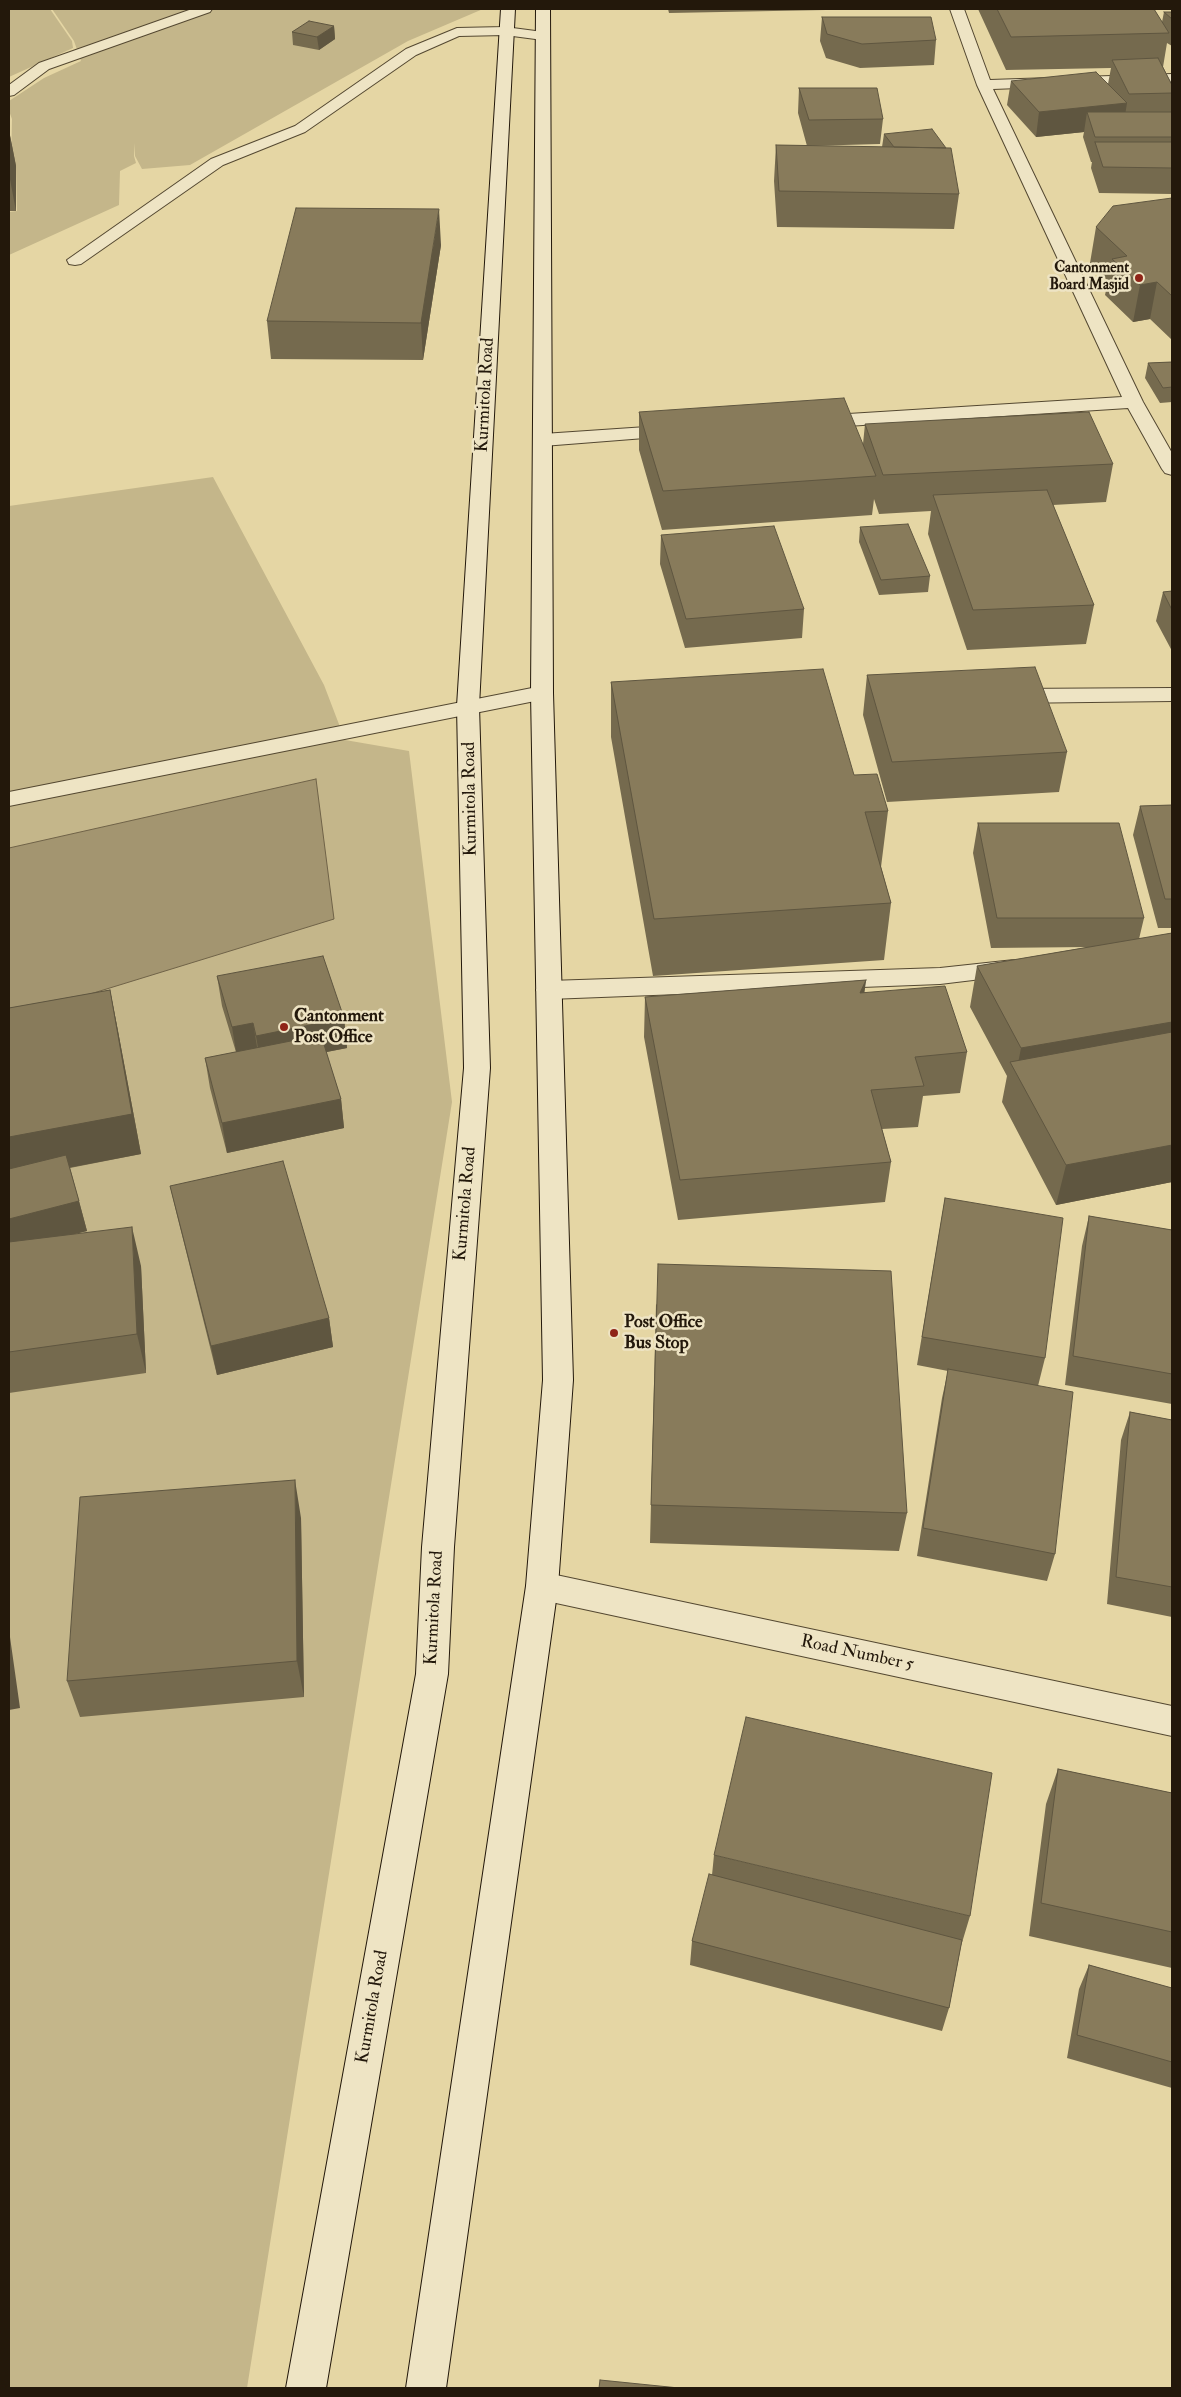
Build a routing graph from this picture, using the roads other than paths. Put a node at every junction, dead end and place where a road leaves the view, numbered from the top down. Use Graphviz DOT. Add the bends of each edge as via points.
graph roads {
  1 [pos="205,9"];
  2 [pos="543,9"];
  3 [pos="957,9"];
  4 [pos="506,20"];
  5 [pos="543,36"];
  6 [pos="1172,78"];
  7 [pos="984,85"];
  8 [pos="9,92"];
  9 [pos="75,260"];
  10 [pos="1134,402"];
  11 [pos="799,423"];
  12 [pos="691,430"];
  13 [pos="543,440"];
  14 [pos="1172,469"];
  15 [pos="542,693"];
  16 [pos="1172,694"];
  17 [pos="990,696"];
  18 [pos="468,706"];
  19 [pos="9,799"];
  20 [pos="1037,965"];
  21 [pos="549,990"];
  22 [pos="542,1586"];
  23 [pos="1172,1721"];
  24 [pos="306,2388"];
  25 [pos="426,2388"];
  1 -- 8 [label="main road" via="44,66"];
  2 -- 5 [label="main road"];
  3 -- 7 [label="main road"];
  4 -- 5 [label="main road"];
  4 -- 9 [label="main road" via="457,32 412,52 300,129 217,162"];
  4 -- 18 [label="main road, Kurmitola Road"];
  5 -- 13 [label="main road"];
  6 -- 7 [label="main road"];
  7 -- 10 [label="main road"];
  10 -- 11 [label="main road"];
  10 -- 14 [label="main road"];
  12 -- 13 [label="main road"];
  13 -- 15 [label="main road"];
  15 -- 18 [label="main road"];
  15 -- 21 [label="main road"];
  16 -- 17 [label="main road"];
  18 -- 19 [label="main road"];
  18 -- 24 [label="main road, Kurmitola Road" via="477,1068 438,1547 432,1674"];
  20 -- 21 [label="main road" via="940,976"];
  21 -- 22 [label="main road" via="558,1380"];
  22 -- 23 [label="main road, Road Number 5"];
  22 -- 25 [label="main road"];
}
